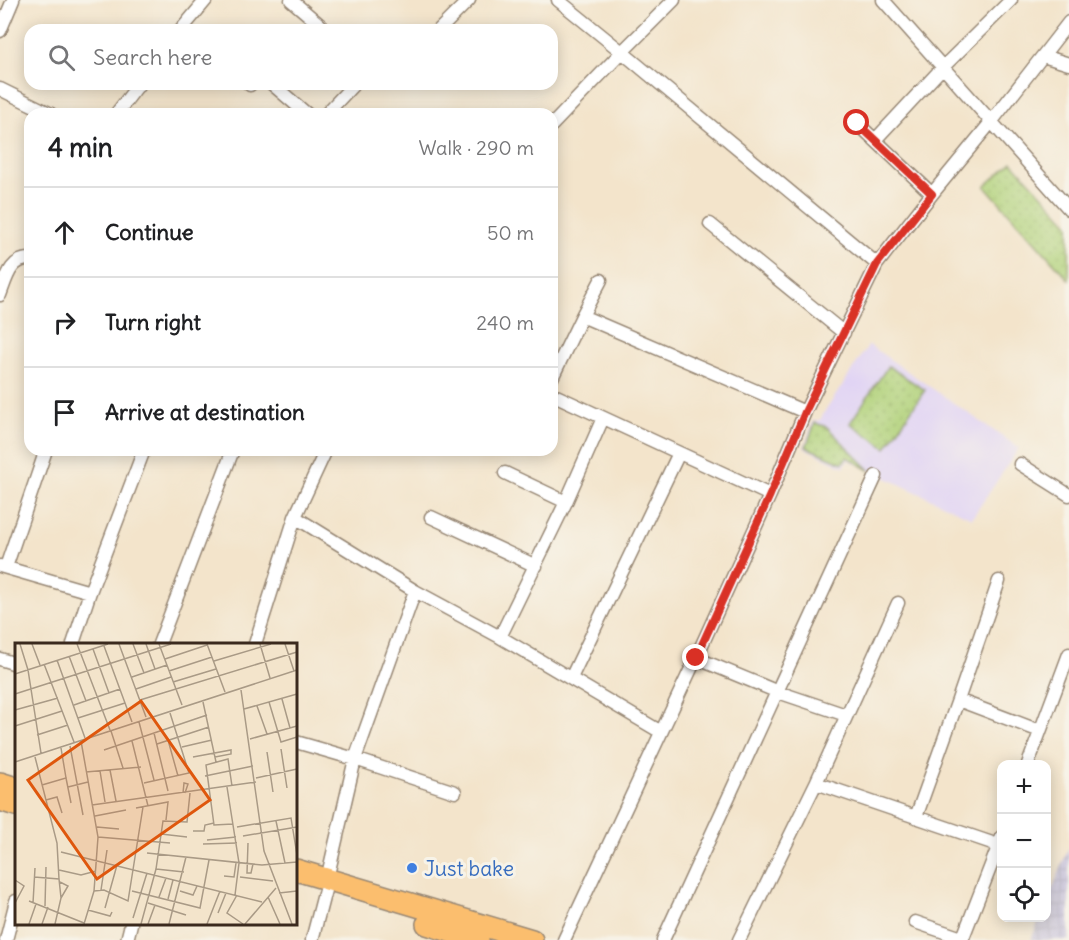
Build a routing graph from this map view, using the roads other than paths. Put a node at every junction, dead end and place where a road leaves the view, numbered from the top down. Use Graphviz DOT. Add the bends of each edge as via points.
graph roads {
  1 [pos="13,0"];
  2 [pos="206,0"];
  3 [pos="291,0"];
  4 [pos="558,0"];
  5 [pos="674,0"];
  6 [pos="1011,0"];
  7 [pos="466,1"];
  8 [pos="886,1"];
  9 [pos="1069,22"];
  10 [pos="188,24"];
  11 [pos="319,24"];
  12 [pos="445,24"];
  13 [pos="0,31"];
  14 [pos="622,52"];
  15 [pos="1043,56"];
  16 [pos="1069,64"];
  17 [pos="943,67"];
  18 [pos="0,89"];
  19 [pos="134,90"];
  20 [pos="279,90"];
  21 [pos="349,90"];
  22 [pos="39,108"];
  23 [pos="121,108"];
  24 [pos="300,108"];
  25 [pos="332,108"];
  26 [pos="558,119"];
  27 [pos="992,122"];
  28 [pos="857,123"];
  29 [pos="875,140"];
  30 [pos="932,194"];
  31 [pos="1069,209"];
  32 [pos="710,224"];
  33 [pos="24,258"];
  34 [pos="877,264"];
  35 [pos="601,280"];
  36 [pos="1,289"];
  37 [pos="582,316"];
  38 [pos="843,333"];
  39 [pos="558,366"];
  40 [pos="558,397"];
  41 [pos="805,412"];
  42 [pos="603,418"];
  43 [pos="680,453"];
  44 [pos="44,456"];
  45 [pos="142,456"];
  46 [pos="230,456"];
  47 [pos="323,456"];
  48 [pos="1020,464"];
  49 [pos="505,473"];
  50 [pos="876,476"];
  51 [pos="770,495"];
  52 [pos="1069,495"];
  53 [pos="566,502"];
  54 [pos="295,517"];
  55 [pos="431,517"];
  56 [pos="3,566"];
  57 [pos="536,566"];
  58 [pos="999,581"];
  59 [pos="415,591"];
  60 [pos="90,592"];
  61 [pos="898,603"];
  62 [pos="500,637"];
  63 [pos="75,643"];
  64 [pos="160,643"];
  65 [pos="256,643"];
  66 [pos="1069,654"];
  67 [pos="696,658"];
  68 [pos="0,659"];
  69 [pos="15,664"];
  70 [pos="571,678"];
  71 [pos="778,692"];
  72 [pos="958,700"];
  73 [pos="846,715"];
  74 [pos="1040,731"];
  75 [pos="661,732"];
  76 [pos="297,742"];
  77 [pos="355,759"];
  78 [pos="1030,760"];
  79 [pos="0,783"];
  80 [pos="816,783"];
  81 [pos="15,788"];
  82 [pos="455,792"];
  83 [pos="0,800"];
  84 [pos="15,805"];
  85 [pos="916,817"];
  86 [pos="997,840"];
  87 [pos="997,849"];
  88 [pos="297,870"];
  89 [pos="297,882"];
  90 [pos="326,885"];
  91 [pos="15,905"];
  92 [pos="915,922"];
  93 [pos="131,925"];
  94 [pos="962,939"];
  95 [pos="6,940"];
  96 [pos="127,940"];
  97 [pos="312,940"];
  98 [pos="478,940"];
  99 [pos="532,940"];
  100 [pos="564,940"];
  101 [pos="663,940"];
  102 [pos="739,940"];
  1 -- 13 [label="street"];
  2 -- 10 [label="street"];
  3 -- 11 [label="street"];
  4 -- 14 [label="street"];
  5 -- 14 [label="street"];
  6 -- 17 [label="street"];
  7 -- 12 [label="street"];
  8 -- 17 [label="street"];
  9 -- 15 [label="street"];
  14 -- 26 [label="street"];
  14 -- 34 [label="street"];
  15 -- 16 [label="street"];
  15 -- 27 [label="street"];
  17 -- 27 [label="street"];
  17 -- 29 [label="street"];
  18 -- 22 [label="street"];
  19 -- 23 [label="street"];
  20 -- 24 [label="street"];
  21 -- 25 [label="street"];
  27 -- 30 [label="street"];
  27 -- 31 [label="street"];
  28 -- 29 [label="street"];
  29 -- 30 [label="street"];
  30 -- 34 [label="street"];
  32 -- 38 [label="street"];
  33 -- 36 [label="street" via="8,273"];
  34 -- 38 [label="street"];
  35 -- 37 [label="street"];
  37 -- 39 [label="street"];
  37 -- 41 [label="street"];
  38 -- 41 [label="street"];
  40 -- 42 [label="street"];
  41 -- 51 [label="street"];
  42 -- 43 [label="street"];
  42 -- 53 [label="street"];
  43 -- 51 [label="street"];
  43 -- 70 [label="street"];
  44 -- 56 [label="street"];
  45 -- 60 [label="street"];
  46 -- 64 [label="street"];
  47 -- 54 [label="street"];
  48 -- 52 [label="street"];
  49 -- 53 [label="street"];
  50 -- 71 [label="street"];
  51 -- 67 [label="street"];
  53 -- 57 [label="street"];
  54 -- 59 [label="street"];
  54 -- 65 [label="street"];
  55 -- 57 [label="street"];
  56 -- 60 [label="street"];
  57 -- 62 [label="street"];
  58 -- 72 [label="street"];
  59 -- 62 [label="street"];
  59 -- 77 [label="street"];
  60 -- 63 [label="street"];
  61 -- 73 [label="street"];
  62 -- 70 [label="street"];
  66 -- 74 [label="street"];
  67 -- 71 [label="street"];
  67 -- 75 [label="street"];
  68 -- 69 [label="street"];
  70 -- 75 [label="street"];
  71 -- 73 [label="street"];
  71 -- 101 [label="street"];
  72 -- 74 [label="street"];
  72 -- 85 [label="street"];
  73 -- 80 [label="street"];
  74 -- 78 [label="street"];
  75 -- 100 [label="street"];
  76 -- 77 [label="street"];
  77 -- 82 [label="street"];
  77 -- 90 [label="street"];
  79 -- 81 [label="highway"];
  80 -- 85 [label="street"];
  80 -- 102 [label="street"];
  83 -- 84 [label="highway"];
  85 -- 86 [label="street"];
  87 -- 94 [label="street"];
  88 -- 90 [label="highway"];
  89 -- 90 [label="highway"];
  90 -- 97 [label="street"];
  90 -- 98 [label="highway"];
  90 -- 99 [label="highway"];
  91 -- 95 [label="street"];
  92 -- 94 [label="street"];
  93 -- 96 [label="street"];
}
